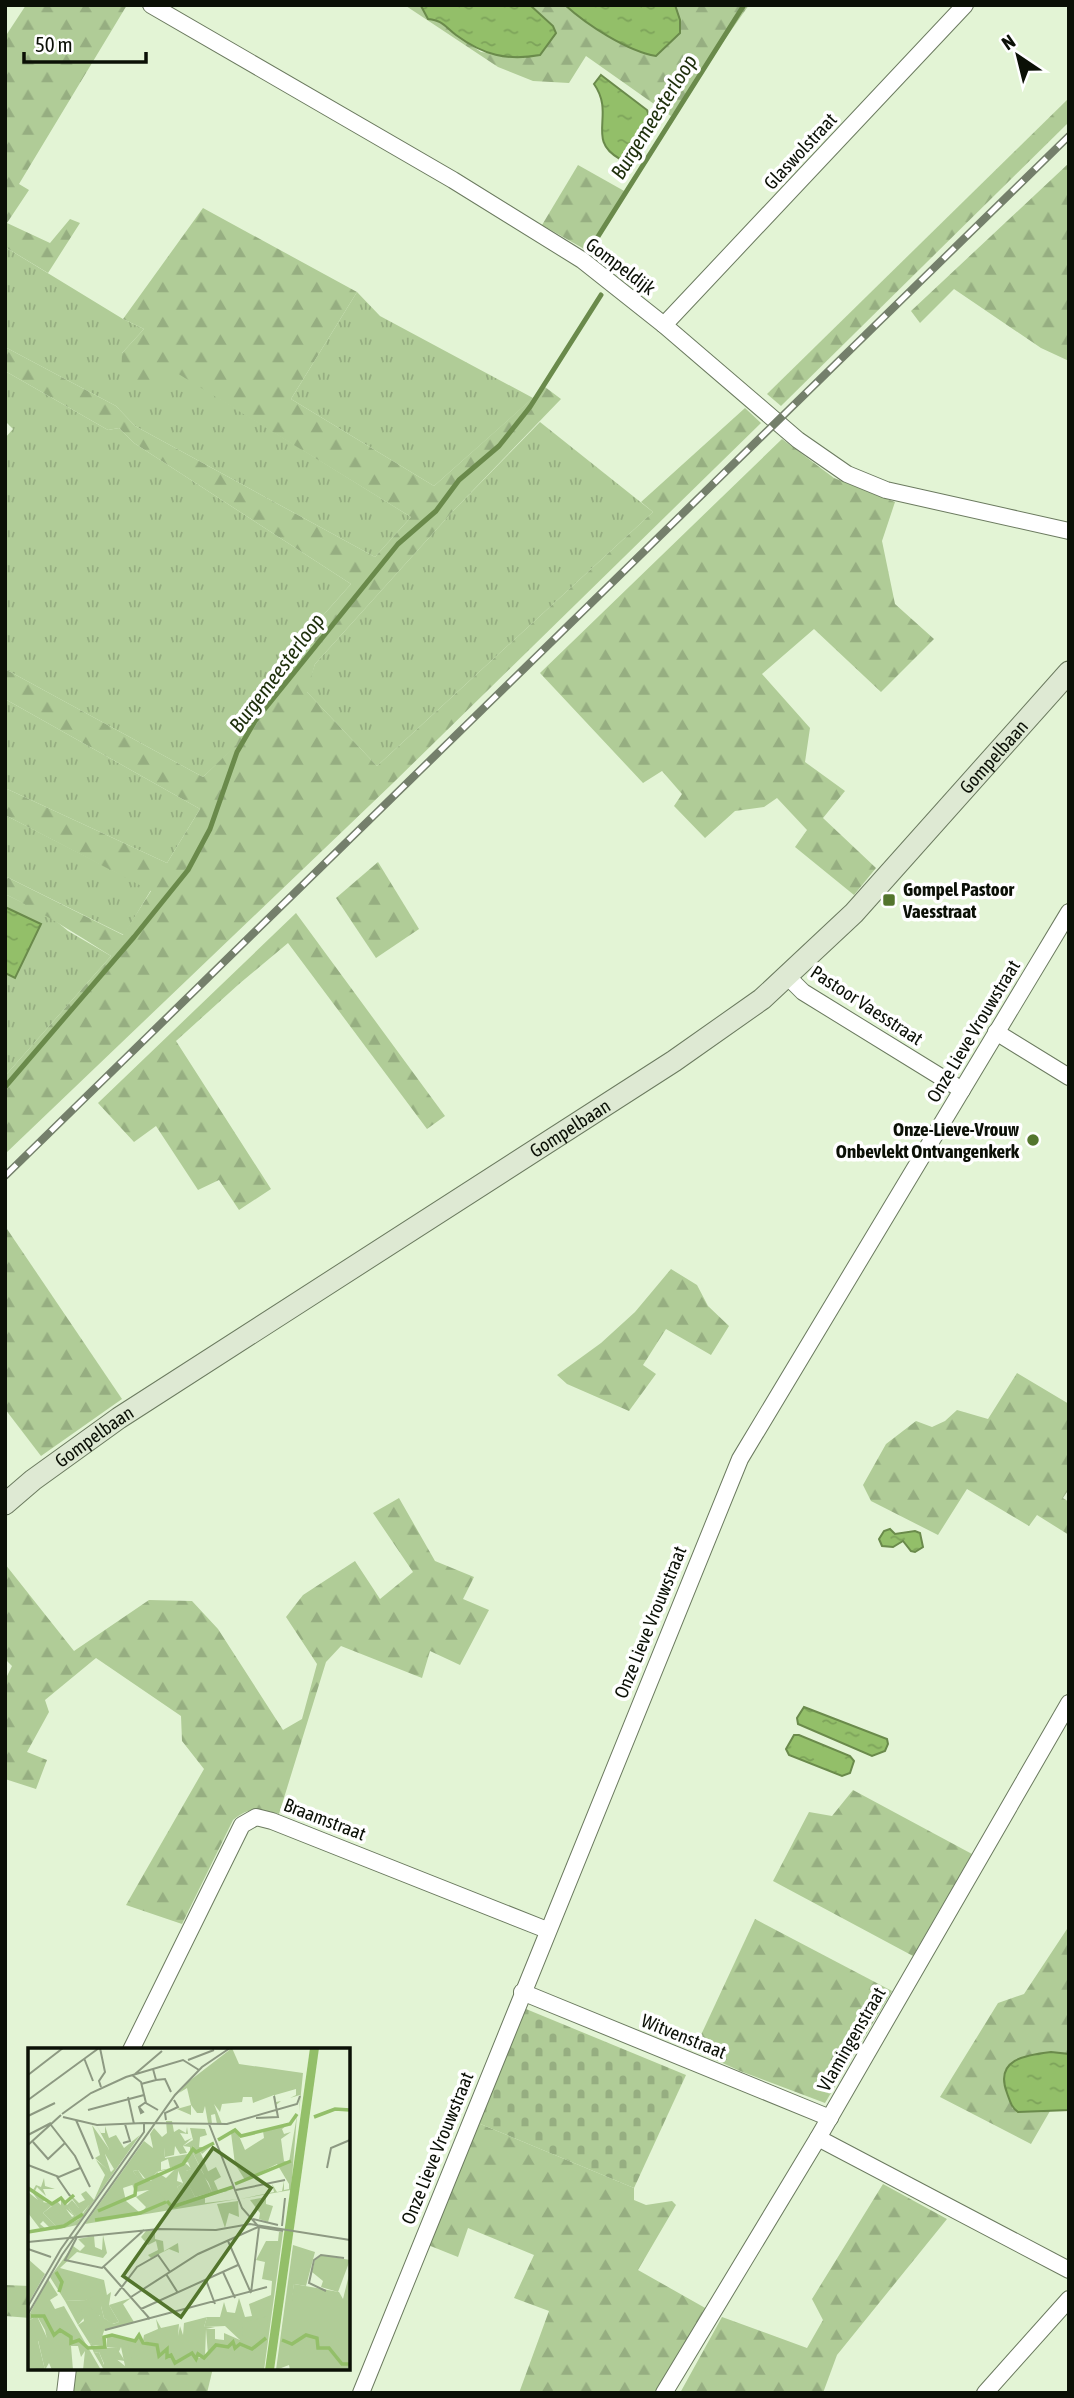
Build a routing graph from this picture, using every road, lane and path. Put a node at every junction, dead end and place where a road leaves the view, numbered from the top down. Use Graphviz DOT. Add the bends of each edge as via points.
graph roads {
  1 [pos="150,5"];
  2 [pos="965,5"];
  3 [pos="664,325"];
  4 [pos="1069,531"];
  5 [pos="1069,672"];
  6 [pos="1069,912"];
  7 [pos="787,976"];
  8 [pos="996,1032"];
  9 [pos="1069,1077"];
  10 [pos="962,1090"];
  11 [pos="5,1504"];
  12 [pos="1068,1708"];
  13 [pos="547,1930"];
  14 [pos="523,1992"];
  15 [pos="132,2048"];
  16 [pos="830,2118"];
  17 [pos="818,2138"];
  18 [pos="1069,2270"];
  19 [pos="1069,2298"];
  20 [pos="68,2370"];
  21 [pos="65,2393"];
  22 [pos="360,2393"];
  23 [pos="664,2393"];
  24 [pos="985,2393"];
  1 -- 3 [label="street, Gompeldijk" via="582,260"];
  2 -- 3 [label="street, Glaswolstraat"];
  3 -- 4 [label="street, Gompeldijk" via="798,440 847,474 886,490"];
  5 -- 7 [label="street, Gompelbaan" via="854,914"];
  6 -- 8 [label="street, Onze Lieve Vrouwstraat"];
  7 -- 10 [label="street, Pastoor Vaesstraat" via="803,992"];
  7 -- 11 [label="street, Gompelbaan" via="674,1061 119,1418"];
  8 -- 9 [label="street"];
  8 -- 10 [label="street, Onze Lieve Vrouwstraat"];
  10 -- 13 [label="street, Onze Lieve Vrouwstraat" via="740,1459"];
  12 -- 16 [label="street, Vlamingenstraat"];
  13 -- 14 [label="street, Onze Lieve Vrouwstraat"];
  13 -- 15 [label="street, Braamstraat" via="256,1817 242,1825"];
  14 -- 16 [label="street, Witvenstraat"];
  14 -- 22 [label="street, Onze Lieve Vrouwstraat"];
  16 -- 17 [label="street, Vlamingenstraat"];
  17 -- 18 [label="street"];
  17 -- 23 [label="street, Vlamingenstraat"];
  19 -- 24 [label="street"];
  20 -- 21 [label="street"];
}
